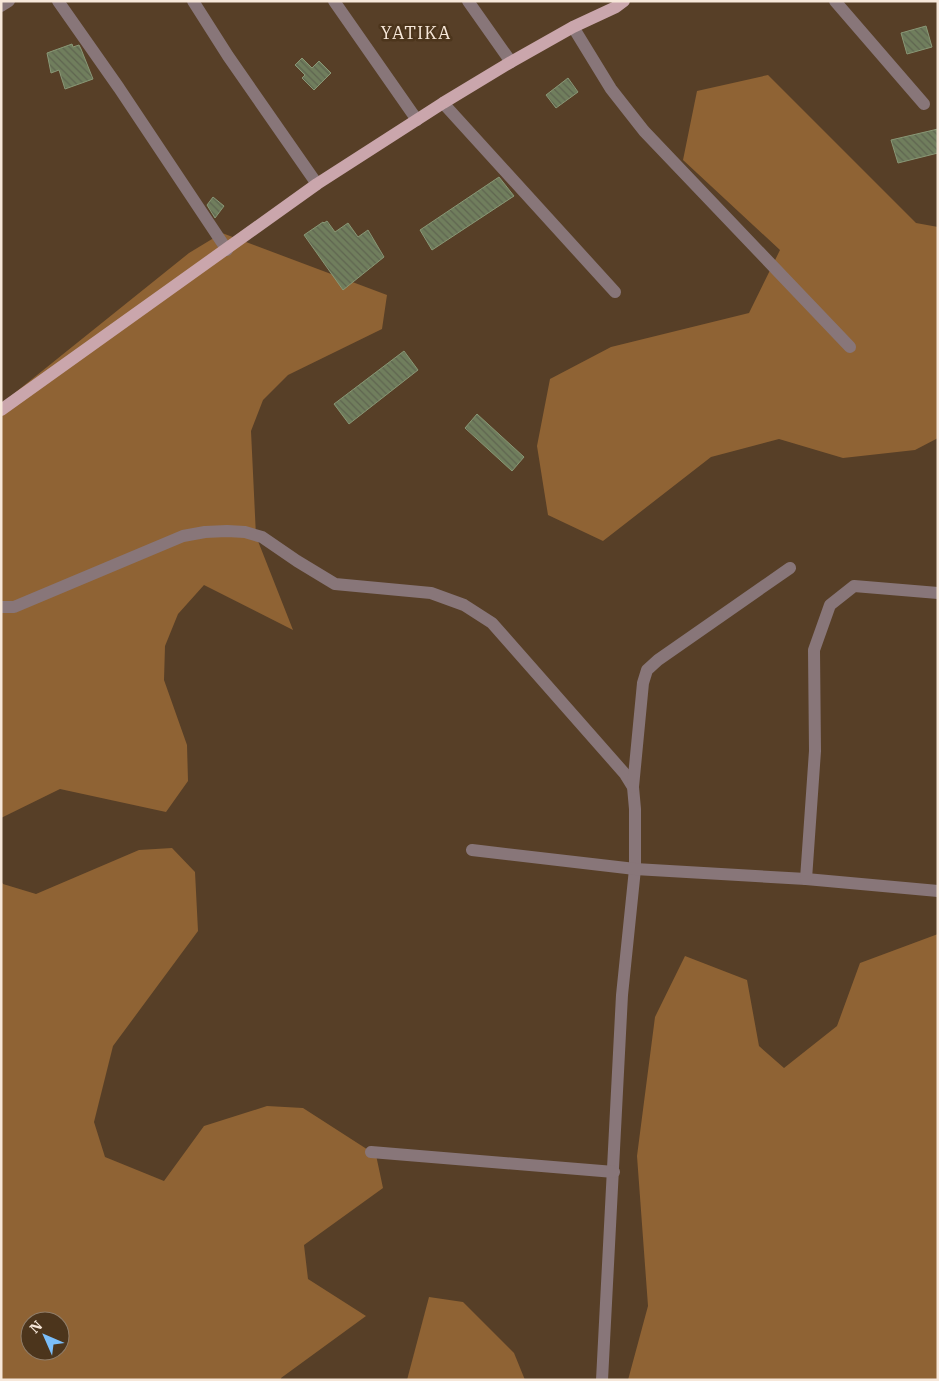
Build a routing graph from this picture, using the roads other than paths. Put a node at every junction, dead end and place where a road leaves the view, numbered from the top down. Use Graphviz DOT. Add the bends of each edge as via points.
graph roads {
  1 [pos="9,1"];
  2 [pos="58,1"];
  3 [pos="192,1"];
  4 [pos="334,1"];
  5 [pos="468,1"];
  6 [pos="624,1"];
  7 [pos="834,1"];
  8 [pos="1,6"];
  9 [pos="574,27"];
  10 [pos="511,62"];
  11 [pos="443,103"];
  12 [pos="924,104"];
  13 [pos="417,120"];
  14 [pos="317,184"];
  15 [pos="228,250"];
  16 [pos="615,292"];
  17 [pos="850,347"];
  18 [pos="1,410"];
  19 [pos="790,568"];
  20 [pos="938,593"];
  21 [pos="1,606"];
  22 [pos="633,788"];
  23 [pos="472,850"];
  24 [pos="635,869"];
  25 [pos="806,879"];
  26 [pos="938,891"];
  27 [pos="370,1152"];
  28 [pos="614,1172"];
  29 [pos="602,1380"];
  1 -- 8 [label="street"];
  2 -- 15 [label="street"];
  3 -- 14 [label="street"];
  4 -- 13 [label="street"];
  5 -- 10 [label="street"];
  6 -- 9 [label="main road"];
  7 -- 12 [label="street"];
  9 -- 10 [label="main road"];
  9 -- 17 [label="street" via="611,89 644,131"];
  10 -- 11 [label="main road"];
  11 -- 13 [label="main road"];
  11 -- 16 [label="street"];
  13 -- 14 [label="main road"];
  14 -- 15 [label="main road"];
  15 -- 18 [label="main road"];
  19 -- 22 [label="street" via="647,670"];
  20 -- 25 [label="street" via="854,586 830,604 814,650 815,751"];
  21 -- 22 [label="street" via="14,607 183,536 227,530 262,536 335,584 431,593 464,605 492,623 625,774"];
  22 -- 24 [label="street"];
  23 -- 24 [label="street"];
  24 -- 25 [label="street"];
  24 -- 28 [label="street" via="622,995"];
  25 -- 26 [label="street"];
  27 -- 28 [label="street"];
  28 -- 29 [label="street"];
}
